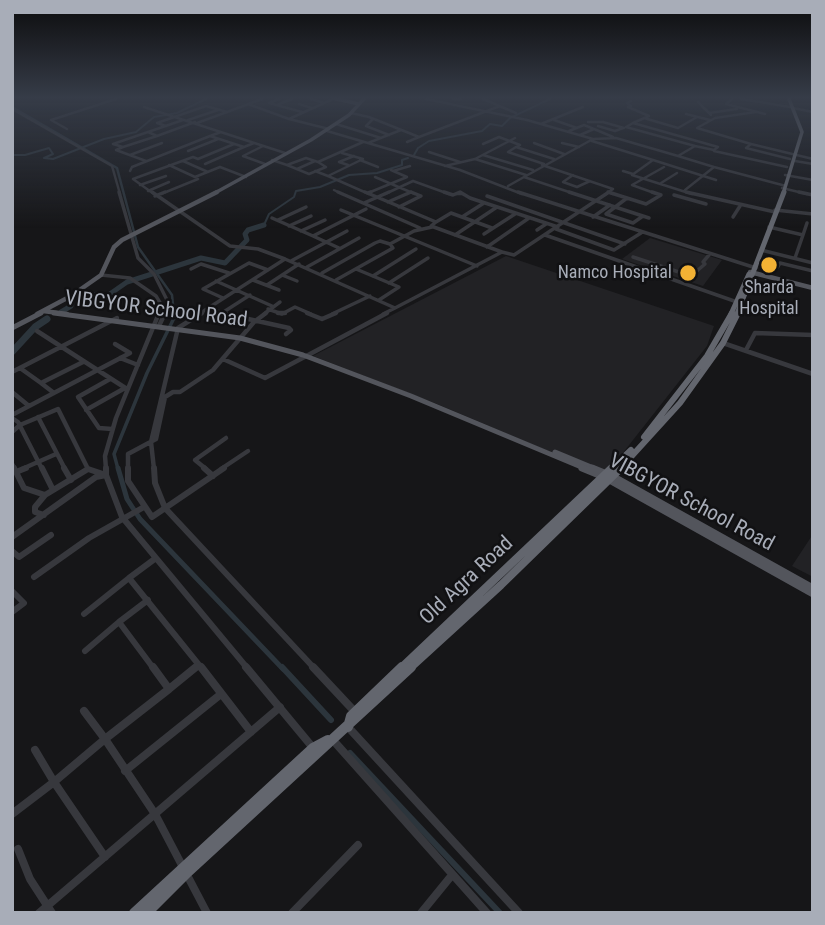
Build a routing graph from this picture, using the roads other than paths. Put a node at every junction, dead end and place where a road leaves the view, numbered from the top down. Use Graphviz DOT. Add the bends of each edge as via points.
graph roads {
  1 [pos="73,142"];
  2 [pos="118,142"];
  3 [pos="137,142"];
  4 [pos="195,142"];
  5 [pos="209,142"];
  6 [pos="228,142"];
  7 [pos="305,142"];
  8 [pos="487,142"];
  9 [pos="509,142"];
  10 [pos="516,142"];
  11 [pos="589,142"];
  12 [pos="600,142"];
  13 [pos="629,142"];
  14 [pos="681,142"];
  15 [pos="701,142"];
  16 [pos="744,142"];
  17 [pos="798,142"];
  18 [pos="162,143"];
  19 [pos="254,143"];
  20 [pos="365,143"];
  21 [pos="562,143"];
  22 [pos="234,144"];
  23 [pos="483,144"];
  24 [pos="534,144"];
  25 [pos="264,146"];
  26 [pos="695,146"];
  27 [pos="122,147"];
  28 [pos="244,147"];
  29 [pos="516,147"];
  30 [pos="579,147"];
  31 [pos="718,147"];
  32 [pos="439,148"];
  33 [pos="666,148"];
  34 [pos="188,150"];
  35 [pos="714,150"];
  36 [pos="342,152"];
  37 [pos="447,152"];
  38 [pos="661,152"];
  39 [pos="285,153"];
  40 [pos="564,154"];
  41 [pos="130,155"];
  42 [pos="439,155"];
  43 [pos="459,155"];
  44 [pos="483,155"];
  45 [pos="731,155"];
  46 [pos="354,156"];
  47 [pos="678,156"];
  48 [pos="412,157"];
  49 [pos="793,157"];
  50 [pos="157,158"];
  51 [pos="198,159"];
  52 [pos="450,159"];
  53 [pos="475,159"];
  54 [pos="531,159"];
  55 [pos="554,159"];
  56 [pos="813,159"];
  57 [pos="272,160"];
  58 [pos="360,160"];
  59 [pos="653,160"];
  60 [pos="183,161"];
  61 [pos="146,162"];
  62 [pos="317,162"];
  63 [pos="460,162"];
  64 [pos="206,163"];
  65 [pos="265,164"];
  66 [pos="544,164"];
  67 [pos="813,164"];
  68 [pos="171,165"];
  69 [pos="287,165"];
  70 [pos="349,166"];
  71 [pos="410,166"];
  72 [pos="445,166"];
  73 [pos="520,166"];
  74 [pos="220,167"];
  75 [pos="378,167"];
  76 [pos="664,167"];
  77 [pos="714,167"];
  78 [pos="788,167"];
  79 [pos="297,169"];
  80 [pos="533,170"];
  81 [pos="404,171"];
  82 [pos="622,171"];
  83 [pos="208,172"];
  84 [pos="315,172"];
  85 [pos="677,173"];
  86 [pos="145,174"];
  87 [pos="633,174"];
  88 [pos="573,175"];
  89 [pos="702,175"];
  90 [pos="787,175"];
  91 [pos="166,176"];
  92 [pos="328,176"];
  93 [pos="525,176"];
  94 [pos="195,177"];
  95 [pos="246,177"];
  96 [pos="374,177"];
  97 [pos="407,177"];
  98 [pos="644,178"];
  99 [pos="155,179"];
  100 [pos="716,180"];
  101 [pos="813,180"];
  102 [pos="413,181"];
  103 [pos="590,181"];
  104 [pos="169,183"];
  105 [pos="391,183"];
  106 [pos="661,183"];
  107 [pos="140,185"];
  108 [pos="508,186"];
  109 [pos="400,187"];
  110 [pos="334,190"];
  111 [pos="683,190"];
  112 [pos="782,190"];
  113 [pos="148,191"];
  114 [pos="411,192"];
  115 [pos="608,192"];
  116 [pos="367,193"];
  117 [pos="661,195"];
  118 [pos="674,195"];
  119 [pos="813,195"];
  120 [pos="155,196"];
  121 [pos="487,196"];
  122 [pos="376,197"];
  123 [pos="534,198"];
  124 [pos="627,198"];
  125 [pos="709,199"];
  126 [pos="596,201"];
  127 [pos="387,202"];
  128 [pos="364,203"];
  129 [pos="484,203"];
  130 [pos="706,204"];
  131 [pos="610,205"];
  132 [pos="740,206"];
  133 [pos="306,207"];
  134 [pos="399,207"];
  135 [pos="497,207"];
  136 [pos="520,207"];
  137 [pos="616,207"];
  138 [pos="366,209"];
  139 [pos="622,209"];
  140 [pos="702,209"];
  141 [pos="341,210"];
  142 [pos="629,211"];
  143 [pos="774,211"];
  144 [pos="180,212"];
  145 [pos="513,213"];
  146 [pos="578,213"];
  147 [pos="813,214"];
  148 [pos="643,215"];
  149 [pos="311,216"];
  150 [pos="354,216"];
  151 [pos="612,216"];
  152 [pos="462,217"];
  153 [pos="593,217"];
  154 [pos="733,217"];
  155 [pos="649,218"];
  156 [pos="529,219"];
  157 [pos="619,219"];
  158 [pos="325,220"];
  159 [pos="475,222"];
  160 [pos="565,222"];
  161 [pos="810,222"];
  162 [pos="546,224"];
  163 [pos="435,225"];
  164 [pos="289,226"];
  165 [pos="769,227"];
  166 [pos="420,228"];
  167 [pos="492,228"];
  168 [pos="557,228"];
  169 [pos="537,230"];
  170 [pos="301,231"];
  171 [pos="347,231"];
  172 [pos="641,233"];
  173 [pos="484,234"];
  174 [pos="133,235"];
  175 [pos="455,235"];
  176 [pos="545,235"];
  177 [pos="803,235"];
  178 [pos="313,236"];
  179 [pos="402,237"];
  180 [pos="359,238"];
  181 [pos="326,242"];
  182 [pos="390,244"];
  183 [pos="625,244"];
  184 [pos="486,247"];
  185 [pos="339,248"];
  186 [pos="416,249"];
  187 [pos="502,253"];
  188 [pos="758,254"];
  189 [pos="709,255"];
  190 [pos="634,257"];
  191 [pos="428,258"];
  192 [pos="795,258"];
  193 [pos="285,259"];
  194 [pos="291,261"];
  195 [pos="813,263"];
  196 [pos="299,264"];
  197 [pos="477,266"];
  198 [pos="307,267"];
  199 [pos="777,268"];
  200 [pos="356,269"];
  201 [pos="191,270"];
  202 [pos="268,270"];
  203 [pos="752,270"];
  204 [pos="813,271"];
  205 [pos="229,273"];
  206 [pos="321,273"];
  207 [pos="101,275"];
  208 [pos="282,275"];
  209 [pos="373,276"];
  210 [pos="252,280"];
  211 [pos="336,280"];
  212 [pos="216,281"];
  213 [pos="297,281"];
  214 [pos="388,283"];
  215 [pos="267,285"];
  216 [pos="813,288"];
  217 [pos="237,289"];
  218 [pos="279,290"];
  219 [pos="250,295"];
  220 [pos="370,296"];
  221 [pos="223,298"];
  222 [pos="379,300"];
  223 [pos="280,302"];
  224 [pos="737,302"];
  225 [pos="270,307"];
  226 [pos="208,308"];
  227 [pos="395,308"];
  228 [pos="43,312"];
  229 [pos="222,313"];
  230 [pos="115,319"];
  231 [pos="254,322"];
  232 [pos="159,324"];
  233 [pos="176,326"];
  234 [pos="12,328"];
  235 [pos="37,331"];
  236 [pos="286,334"];
  237 [pos="813,335"];
  238 [pos="241,337"];
  239 [pos="723,343"];
  240 [pos="115,344"];
  241 [pos="62,348"];
  242 [pos="746,351"];
  243 [pos="305,354"];
  244 [pos="120,358"];
  245 [pos="223,359"];
  246 [pos="83,362"];
  247 [pos="138,365"];
  248 [pos="20,368"];
  249 [pos="96,371"];
  250 [pos="12,372"];
  251 [pos="813,373"];
  252 [pos="110,379"];
  253 [pos="41,383"];
  254 [pos="126,389"];
  255 [pos="12,392"];
  256 [pos="54,393"];
  257 [pos="29,406"];
  258 [pos="86,410"];
  259 [pos="12,417"];
  260 [pos="38,417"];
  261 [pos="20,425"];
  262 [pos="112,429"];
  263 [pos="12,432"];
  264 [pos="226,438"];
  265 [pos="151,442"];
  266 [pos="248,451"];
  267 [pos="56,454"];
  268 [pos="39,463"];
  269 [pos="12,464"];
  270 [pos="88,469"];
  271 [pos="16,472"];
  272 [pos="106,475"];
  273 [pos="213,476"];
  274 [pos="609,477"];
  275 [pos="71,480"];
  276 [pos="53,491"];
  277 [pos="45,495"];
  278 [pos="142,508"];
  279 [pos="165,508"];
  280 [pos="44,515"];
  281 [pos="122,517"];
  282 [pos="51,536"];
  283 [pos="12,537"];
  284 [pos="12,551"];
  285 [pos="156,558"];
  286 [pos="34,577"];
  287 [pos="129,578"];
  288 [pos="813,588"];
  289 [pos="12,591"];
  290 [pos="813,594"];
  291 [pos="148,600"];
  292 [pos="12,612"];
  293 [pos="84,614"];
  294 [pos="119,622"];
  295 [pos="85,651"];
  296 [pos="199,665"];
  297 [pos="169,689"];
  298 [pos="222,694"];
  299 [pos="280,707"];
  300 [pos="84,711"];
  301 [pos="357,714"];
  302 [pos="348,727"];
  303 [pos="251,732"];
  304 [pos="332,738"];
  305 [pos="105,739"];
  306 [pos="35,750"];
  307 [pos="315,751"];
  308 [pos="125,771"];
  309 [pos="54,782"];
  310 [pos="12,814"];
  311 [pos="155,814"];
  312 [pos="358,845"];
  313 [pos="18,849"];
  314 [pos="105,857"];
  315 [pos="186,869"];
  316 [pos="452,875"];
  317 [pos="50,909"];
  318 [pos="39,913"];
  319 [pos="134,913"];
  320 [pos="147,913"];
  321 [pos="208,913"];
  322 [pos="292,913"];
  323 [pos="421,913"];
  324 [pos="487,913"];
  325 [pos="519,913"];
  1 -- 174 [label="street" via="112,166"];
  2 -- 27 [label="street" via="113,144"];
  3 -- 27 [label="street"];
  4 -- 50 [label="street"];
  5 -- 34 [label="street"];
  6 -- 22 [label="street"];
  7 -- 39 [label="main road"];
  8 -- 23 [label="street"];
  9 -- 44 [label="street"];
  10 -- 29 [label="street" via="520,145"];
  11 -- 30 [label="street"];
  12 -- 59 [label="street"];
  13 -- 38 [label="street"];
  14 -- 26 [label="street"];
  15 -- 31 [label="street"];
  16 -- 49 [label="street"];
  17 -- 49 [label="highway"];
  18 -- 41 [label="street"];
  19 -- 25 [label="street"];
  19 -- 28 [label="street"];
  20 -- 36 [label="street"];
  20 -- 48 [label="street"];
  21 -- 30 [label="street"];
  22 -- 28 [label="street"];
  22 -- 51 [label="street"];
  24 -- 40 [label="street"];
  25 -- 39 [label="street"];
  25 -- 65 [label="street" via="243,156"];
  26 -- 35 [label="street"];
  26 -- 47 [label="street"];
  27 -- 41 [label="street" via="116,150"];
  28 -- 64 [label="street"];
  29 -- 54 [label="street" via="508,152"];
  29 -- 55 [label="street"];
  30 -- 40 [label="street"];
  31 -- 35 [label="street"];
  31 -- 45 [label="street"];
  32 -- 42 [label="street" via="429,152"];
  33 -- 38 [label="street"];
  35 -- 45 [label="street"];
  36 -- 46 [label="street"];
  36 -- 62 [label="street"];
  37 -- 42 [label="street"];
  38 -- 47 [label="street"];
  39 -- 57 [label="main road"];
  40 -- 55 [label="street"];
  41 -- 61 [label="street"];
  42 -- 52 [label="street"];
  43 -- 52 [label="street"];
  44 -- 53 [label="street"];
  44 -- 73 [label="street"];
  45 -- 78 [label="street"];
  46 -- 58 [label="street"];
  46 -- 70 [label="street" via="340,162"];
  47 -- 77 [label="street"];
  48 -- 71 [label="street"];
  48 -- 72 [label="street"];
  49 -- 56 [label="street"];
  49 -- 67 [label="street"];
  49 -- 78 [label="highway"];
  49 -- 90 [label="highway"];
  50 -- 61 [label="street"];
  50 -- 68 [label="street"];
  51 -- 60 [label="street"];
  51 -- 64 [label="street"];
  52 -- 63 [label="street"];
  53 -- 63 [label="street"];
  53 -- 93 [label="street"];
  54 -- 66 [label="street"];
  54 -- 73 [label="street"];
  55 -- 66 [label="street"];
  57 -- 65 [label="main road"];
  57 -- 69 [label="street"];
  58 -- 70 [label="street"];
  58 -- 75 [label="street"];
  59 -- 87 [label="street"];
  59 -- 89 [label="street"];
  60 -- 68 [label="street"];
  60 -- 83 [label="street"];
  61 -- 86 [label="street" via="131,169"];
  62 -- 69 [label="street" via="306,158"];
  62 -- 79 [label="street"];
  62 -- 84 [label="street" via="326,167"];
  63 -- 72 [label="street"];
  64 -- 74 [label="street"];
  65 -- 95 [label="main road"];
  66 -- 80 [label="street"];
  66 -- 88 [label="street"];
  68 -- 86 [label="street"];
  68 -- 94 [label="street"];
  69 -- 79 [label="street"];
  70 -- 92 [label="street"];
  71 -- 81 [label="street"];
  71 -- 97 [label="street" via="392,170"];
  72 -- 108 [label="street"];
  73 -- 80 [label="street"];
  74 -- 83 [label="street"];
  74 -- 95 [label="street"];
  76 -- 98 [label="street"];
  77 -- 89 [label="street"];
  77 -- 112 [label="street"];
  78 -- 90 [label="highway"];
  79 -- 84 [label="street"];
  80 -- 93 [label="street"];
  82 -- 87 [label="street"];
  83 -- 94 [label="street"];
  84 -- 92 [label="street"];
  85 -- 106 [label="street"];
  86 -- 99 [label="street"];
  86 -- 107 [label="street" via="133,179"];
  87 -- 98 [label="street"];
  88 -- 103 [label="street"];
  88 -- 103 [label="street" via="563,182 577,187"];
  89 -- 100 [label="street"];
  89 -- 111 [label="street"];
  90 -- 101 [label="street"];
  90 -- 112 [label="highway"];
  91 -- 99 [label="street"];
  92 -- 116 [label="street"];
  93 -- 108 [label="street"];
  93 -- 126 [label="street"];
  94 -- 120 [label="street" via="198,179"];
  95 -- 144 [label="main road"];
  96 -- 105 [label="street"];
  97 -- 102 [label="street"];
  97 -- 105 [label="street"];
  98 -- 106 [label="street"];
  98 -- 117 [label="street" via="632,185"];
  99 -- 107 [label="street"];
  102 -- 109 [label="street"];
  102 -- 129 [label="street"];
  103 -- 115 [label="street" via="613,189"];
  104 -- 113 [label="street"];
  105 -- 109 [label="street"];
  105 -- 116 [label="street"];
  106 -- 111 [label="street"];
  107 -- 113 [label="street"];
  108 -- 123 [label="street"];
  109 -- 114 [label="street"];
  109 -- 122 [label="street"];
  110 -- 128 [label="street"];
  111 -- 118 [label="street"];
  111 -- 125 [label="street"];
  112 -- 119 [label="street"];
  112 -- 143 [label="highway"];
  113 -- 120 [label="street"];
  114 -- 127 [label="street"];
  114 -- 134 [label="street" via="421,196"];
  115 -- 124 [label="street"];
  115 -- 126 [label="street"];
  116 -- 122 [label="street"];
  117 -- 118 [label="street"];
  117 -- 124 [label="street" via="646,204"];
  118 -- 130 [label="street"];
  120 -- 144 [label="street"];
  121 -- 136 [label="street"];
  122 -- 127 [label="street"];
  122 -- 128 [label="street"];
  123 -- 136 [label="street"];
  123 -- 146 [label="street"];
  124 -- 137 [label="street"];
  125 -- 130 [label="street"];
  125 -- 132 [label="street"];
  126 -- 131 [label="street"];
  126 -- 146 [label="street"];
  127 -- 134 [label="street"];
  128 -- 166 [label="street"];
  129 -- 135 [label="street"];
  129 -- 152 [label="street"];
  130 -- 140 [label="street"];
  131 -- 137 [label="street"];
  131 -- 153 [label="street"];
  132 -- 143 [label="street"];
  132 -- 154 [label="street"];
  133 -- 164 [label="street" via="274,220"];
  134 -- 163 [label="street"];
  135 -- 145 [label="street"];
  135 -- 159 [label="street"];
  136 -- 145 [label="street"];
  136 -- 160 [label="street"];
  137 -- 139 [label="street"];
  137 -- 151 [label="street" via="606,214"];
  138 -- 150 [label="street"];
  139 -- 142 [label="street"];
  139 -- 151 [label="street"];
  141 -- 150 [label="street"];
  142 -- 148 [label="street"];
  142 -- 157 [label="street"];
  143 -- 147 [label="street"];
  143 -- 165 [label="highway"];
  143 -- 188 [label="highway"];
  144 -- 174 [label="main road"];
  144 -- 193 [label="street" via="230,246 258,249"];
  145 -- 156 [label="street"];
  145 -- 167 [label="street"];
  146 -- 153 [label="street"];
  146 -- 160 [label="street"];
  148 -- 155 [label="street"];
  148 -- 157 [label="street" via="633,223"];
  149 -- 164 [label="street"];
  150 -- 178 [label="street"];
  150 -- 179 [label="street"];
  151 -- 157 [label="street"];
  152 -- 159 [label="street"];
  152 -- 163 [label="street" via="451,213"];
  153 -- 172 [label="street"];
  156 -- 162 [label="street"];
  156 -- 184 [label="street"];
  158 -- 170 [label="street"];
  159 -- 167 [label="street"];
  159 -- 175 [label="street"];
  160 -- 168 [label="street"];
  160 -- 183 [label="street"];
  161 -- 177 [label="street"];
  162 -- 168 [label="street"];
  162 -- 169 [label="street"];
  163 -- 166 [label="street"];
  163 -- 175 [label="street"];
  164 -- 170 [label="street"];
  165 -- 177 [label="street"];
  165 -- 188 [label="highway"];
  166 -- 179 [label="street"];
  167 -- 173 [label="street"];
  168 -- 176 [label="street"];
  168 -- 183 [label="street" via="614,250"];
  170 -- 178 [label="street"];
  171 -- 181 [label="street"];
  172 -- 183 [label="street"];
  172 -- 189 [label="street"];
  174 -- 207 [label="main road" via="114,247"];
  174 -- 232 [label="street" via="141,263 153,272 166,295 168,307"];
  175 -- 184 [label="street"];
  176 -- 187 [label="street" via="514,255"];
  176 -- 224 [label="street"];
  177 -- 192 [label="street"];
  178 -- 181 [label="street"];
  179 -- 182 [label="street"];
  179 -- 197 [label="street"];
  180 -- 185 [label="street"];
  181 -- 185 [label="street"];
  181 -- 194 [label="street"];
  182 -- 200 [label="street" via="393,248"];
  182 -- 206 [label="street" via="375,243"];
  184 -- 187 [label="street"];
  185 -- 198 [label="street"];
  186 -- 209 [label="street"];
  187 -- 197 [label="street"];
  188 -- 192 [label="street"];
  188 -- 203 [label="highway"];
  189 -- 190 [label="street" via="691,276"];
  189 -- 203 [label="street"];
  191 -- 214 [label="street"];
  192 -- 195 [label="street"];
  193 -- 194 [label="street"];
  193 -- 202 [label="street"];
  194 -- 196 [label="street"];
  196 -- 198 [label="street"];
  196 -- 208 [label="street"];
  197 -- 227 [label="street"];
  198 -- 206 [label="street"];
  199 -- 204 [label="street" via="780,263"];
  200 -- 209 [label="street"];
  200 -- 211 [label="street"];
  201 -- 205 [label="street" via="201,264"];
  202 -- 205 [label="street" via="249,262"];
  202 -- 210 [label="street"];
  203 -- 216 [label="main road"];
  203 -- 224 [label="highway"];
  203 -- 239 [label="highway"];
  205 -- 212 [label="street"];
  206 -- 211 [label="street"];
  207 -- 228 [label="main road"];
  207 -- 232 [label="street" via="133,279 161,302"];
  208 -- 213 [label="street"];
  208 -- 215 [label="street"];
  209 -- 214 [label="street"];
  210 -- 215 [label="street"];
  210 -- 217 [label="street"];
  211 -- 220 [label="street"];
  212 -- 217 [label="street"];
  212 -- 221 [label="street" via="203,289"];
  214 -- 222 [label="street" via="399,288"];
  215 -- 218 [label="street"];
  217 -- 219 [label="street"];
  217 -- 221 [label="street"];
  219 -- 225 [label="street"];
  219 -- 229 [label="street"];
  220 -- 222 [label="street"];
  220 -- 225 [label="street" via="322,319 295,307 282,314"];
  221 -- 226 [label="street"];
  222 -- 227 [label="street"];
  223 -- 225 [label="street"];
  224 -- 274 [label="highway" via="715,345"];
  225 -- 231 [label="street"];
  226 -- 229 [label="street"];
  226 -- 233 [label="street"];
  227 -- 243 [label="street"];
  228 -- 230 [label="main road, VIBGYOR School Road"];
  228 -- 234 [label="main road"];
  229 -- 231 [label="street"];
  230 -- 232 [label="main road, VIBGYOR School Road"];
  230 -- 241 [label="street"];
  231 -- 236 [label="street" via="289,328"];
  231 -- 238 [label="street"];
  232 -- 233 [label="main road, VIBGYOR School Road"];
  232 -- 247 [label="street"];
  233 -- 238 [label="main road, VIBGYOR School Road"];
  233 -- 265 [label="street"];
  235 -- 241 [label="street"];
  237 -- 242 [label="street" via="755,333"];
  238 -- 243 [label="main road, VIBGYOR School Road"];
  238 -- 245 [label="street"];
  239 -- 242 [label="street"];
  239 -- 274 [label="highway" via="680,403"];
  240 -- 244 [label="street" via="130,353"];
  241 -- 246 [label="street"];
  241 -- 248 [label="street"];
  242 -- 251 [label="street"];
  243 -- 245 [label="street" via="265,378"];
  243 -- 274 [label="main road, VIBGYOR School Road"];
  244 -- 247 [label="street"];
  244 -- 249 [label="street"];
  245 -- 265 [label="street" via="194,384 165,397 162,420"];
  246 -- 249 [label="street"];
  246 -- 253 [label="street"];
  247 -- 254 [label="street"];
  248 -- 250 [label="street"];
  248 -- 253 [label="street"];
  249 -- 252 [label="street"];
  249 -- 256 [label="street"];
  252 -- 254 [label="street"];
  252 -- 258 [label="street" via="78,397"];
  253 -- 256 [label="street"];
  254 -- 258 [label="street"];
  254 -- 262 [label="street"];
  255 -- 257 [label="street"];
  256 -- 257 [label="street"];
  257 -- 259 [label="street"];
  258 -- 262 [label="street" via="99,428"];
  259 -- 261 [label="street"];
  260 -- 261 [label="street"];
  260 -- 267 [label="street"];
  260 -- 270 [label="street" via="58,409"];
  261 -- 263 [label="street"];
  261 -- 268 [label="street"];
  262 -- 272 [label="street"];
  264 -- 273 [label="street" via="195,460"];
  265 -- 278 [label="street" via="128,454 128,481"];
  265 -- 279 [label="street" via="155,483"];
  266 -- 273 [label="street"];
  267 -- 268 [label="street"];
  267 -- 275 [label="street"];
  268 -- 271 [label="street"];
  268 -- 276 [label="street"];
  269 -- 271 [label="street"];
  270 -- 272 [label="street"];
  270 -- 275 [label="street"];
  271 -- 277 [label="street" via="23,488"];
  272 -- 280 [label="street" via="96,477"];
  272 -- 281 [label="street"];
  273 -- 279 [label="street"];
  274 -- 288 [label="main road, VIBGYOR School Road"];
  274 -- 290 [label="main road, VIBGYOR School Road"];
  274 -- 301 [label="highway"];
  275 -- 276 [label="street"];
  276 -- 277 [label="street"];
  277 -- 280 [label="street" via="34,509"];
  278 -- 279 [label="street" via="152,517"];
  278 -- 281 [label="street"];
  279 -- 301 [label="street"];
  280 -- 283 [label="street"];
  281 -- 285 [label="street"];
  281 -- 286 [label="street"];
  282 -- 284 [label="street" via="19,556"];
  285 -- 287 [label="street"];
  285 -- 299 [label="street"];
  287 -- 291 [label="street"];
  287 -- 293 [label="street"];
  289 -- 292 [label="street" via="24,603"];
  291 -- 294 [label="street"];
  291 -- 296 [label="street"];
  294 -- 295 [label="street"];
  294 -- 297 [label="street"];
  296 -- 297 [label="street"];
  296 -- 298 [label="street"];
  297 -- 305 [label="street"];
  298 -- 303 [label="street"];
  298 -- 308 [label="street"];
  299 -- 303 [label="street"];
  299 -- 307 [label="street"];
  300 -- 305 [label="street"];
  301 -- 302 [label="highway"];
  302 -- 304 [label="highway"];
  302 -- 325 [label="street"];
  303 -- 311 [label="street"];
  304 -- 307 [label="highway"];
  304 -- 316 [label="street"];
  305 -- 308 [label="street"];
  305 -- 309 [label="street"];
  306 -- 309 [label="street"];
  307 -- 315 [label="highway"];
  308 -- 311 [label="street"];
  309 -- 310 [label="street"];
  309 -- 314 [label="street"];
  311 -- 314 [label="street"];
  311 -- 315 [label="street"];
  312 -- 322 [label="street"];
  313 -- 317 [label="street"];
  314 -- 317 [label="street"];
  315 -- 319 [label="highway"];
  315 -- 320 [label="highway"];
  315 -- 321 [label="street"];
  316 -- 323 [label="street"];
  316 -- 324 [label="street"];
  317 -- 318 [label="street"];
}
